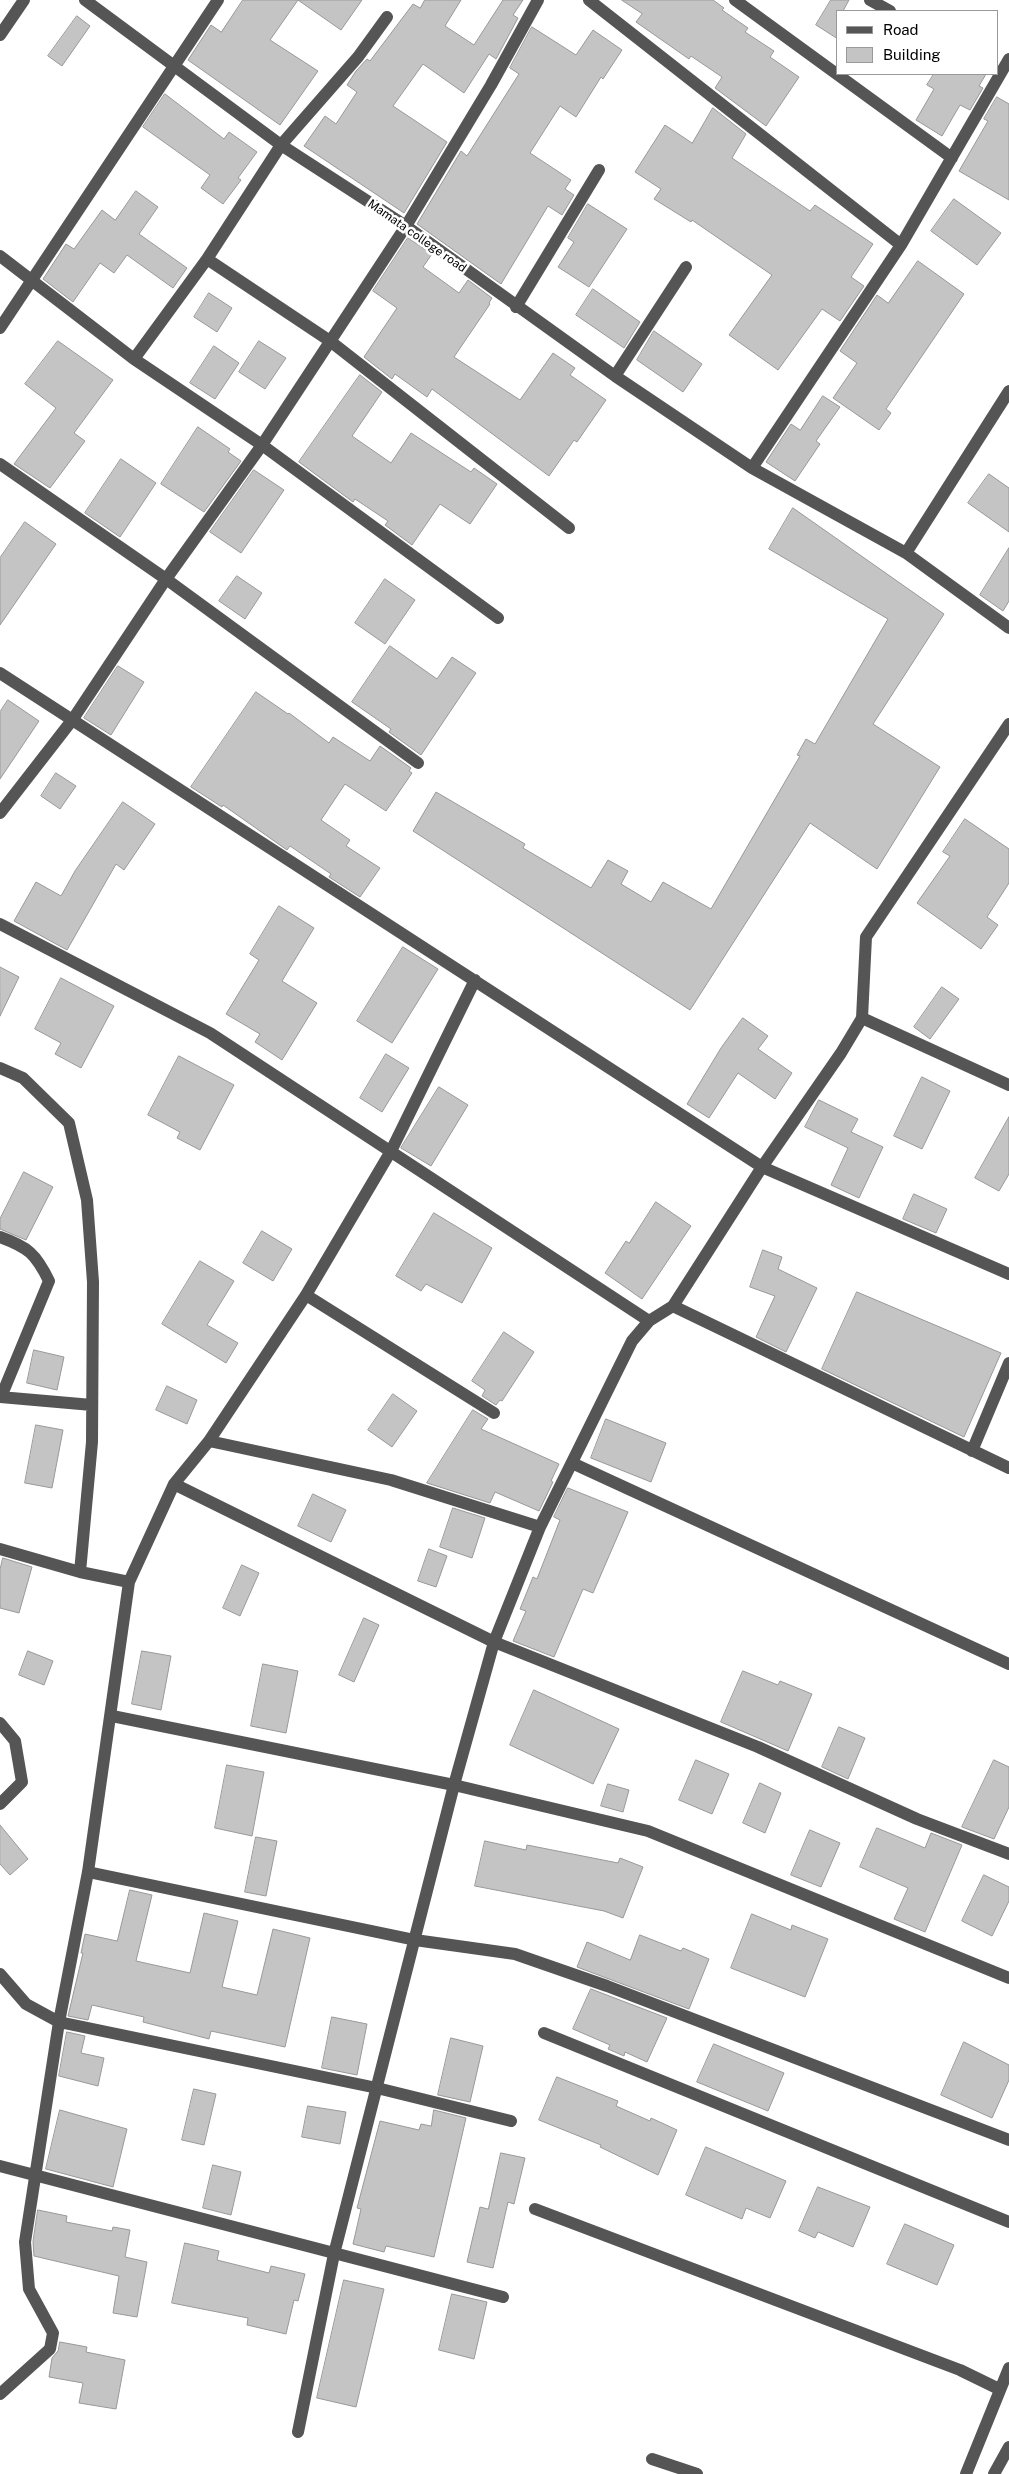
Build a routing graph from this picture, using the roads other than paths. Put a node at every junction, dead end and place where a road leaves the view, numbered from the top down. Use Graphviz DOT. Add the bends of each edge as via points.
graph roads {
  1 [pos="24,0"];
  2 [pos="85,0"];
  3 [pos="218,0"];
  4 [pos="538,0"];
  5 [pos="589,0"];
  6 [pos="735,0"];
  7 [pos="870,0"];
  8 [pos="888,10"];
  9 [pos="387,17"];
  10 [pos="0,35"];
  11 [pos="1009,58"];
  12 [pos="175,66"];
  13 [pos="1003,71"];
  14 [pos="836,74"];
  15 [pos="838,75"];
  16 [pos="281,145"];
  17 [pos="952,158"];
  18 [pos="599,170"];
  19 [pos="406,226"];
  20 [pos="902,244"];
  21 [pos="0,256"];
  22 [pos="208,259"];
  23 [pos="686,267"];
  24 [pos="33,281"];
  25 [pos="516,307"];
  26 [pos="0,328"];
  27 [pos="330,341"];
  28 [pos="134,359"];
  29 [pos="615,376"];
  30 [pos="1009,391"];
  31 [pos="262,445"];
  32 [pos="0,464"];
  33 [pos="752,468"];
  34 [pos="569,528"];
  35 [pos="906,553"];
  36 [pos="166,579"];
  37 [pos="498,618"];
  38 [pos="1009,628"];
  39 [pos="0,673"];
  40 [pos="73,718"];
  41 [pos="1009,724"];
  42 [pos="418,763"];
  43 [pos="0,813"];
  44 [pos="0,924"];
  45 [pos="475,980"];
  46 [pos="862,1018"];
  47 [pos="0,1068"];
  48 [pos="1009,1085"];
  49 [pos="392,1151"];
  50 [pos="762,1167"];
  51 [pos="0,1237"];
  52 [pos="1009,1274"];
  53 [pos="306,1294"];
  54 [pos="673,1306"];
  55 [pos="649,1321"];
  56 [pos="1009,1364"];
  57 [pos="0,1397"];
  58 [pos="92,1405"];
  59 [pos="494,1413"];
  60 [pos="209,1441"];
  61 [pos="972,1451"];
  62 [pos="572,1463"];
  63 [pos="1009,1468"];
  64 [pos="174,1484"];
  65 [pos="540,1526"];
  66 [pos="0,1549"];
  67 [pos="80,1572"];
  68 [pos="129,1582"];
  69 [pos="494,1642"];
  70 [pos="1009,1664"];
  71 [pos="112,1716"];
  72 [pos="0,1723"];
  73 [pos="454,1785"];
  74 [pos="0,1804"];
  75 [pos="1009,1854"];
  76 [pos="88,1872"];
  77 [pos="415,1940"];
  78 [pos="0,1974"];
  79 [pos="1009,1978"];
  80 [pos="59,2022"];
  81 [pos="544,2033"];
  82 [pos="377,2088"];
  83 [pos="511,2121"];
  84 [pos="1009,2140"];
  85 [pos="0,2166"];
  86 [pos="35,2175"];
  87 [pos="535,2209"];
  88 [pos="1009,2222"];
  89 [pos="334,2254"];
  90 [pos="502,2297"];
  91 [pos="1009,2368"];
  92 [pos="999,2389"];
  93 [pos="0,2394"];
  94 [pos="298,2432"];
  95 [pos="1009,2447"];
  96 [pos="652,2459"];
  97 [pos="697,2474"];
  98 [pos="966,2474"];
  99 [pos="994,2474"];
  1 -- 10 [label="street"];
  2 -- 12 [label="street, Mamata college road"];
  3 -- 12 [label="street"];
  4 -- 19 [label="street"];
  5 -- 20 [label="street"];
  6 -- 14 [label="street"];
  7 -- 8 [label="street"];
  9 -- 16 [label="street" via="358,57"];
  11 -- 13 [label="street"];
  12 -- 16 [label="street, Mamata college road"];
  12 -- 24 [label="street"];
  13 -- 17 [label="street"];
  15 -- 17 [label="street"];
  16 -- 19 [label="street, Mamata college road"];
  16 -- 22 [label="street"];
  17 -- 20 [label="street"];
  18 -- 25 [label="street"];
  19 -- 25 [label="street, Mamata college road"];
  19 -- 27 [label="street"];
  20 -- 33 [label="street"];
  21 -- 24 [label="street"];
  22 -- 27 [label="street"];
  22 -- 28 [label="street"];
  23 -- 29 [label="street"];
  24 -- 26 [label="street"];
  24 -- 28 [label="street"];
  25 -- 29 [label="street, Mamata college road"];
  27 -- 31 [label="street"];
  27 -- 34 [label="street"];
  28 -- 31 [label="street"];
  29 -- 33 [label="street, Mamata college road"];
  30 -- 35 [label="street"];
  31 -- 36 [label="street"];
  31 -- 37 [label="street"];
  32 -- 36 [label="street"];
  33 -- 35 [label="street, Mamata college road"];
  35 -- 38 [label="street, Mamata college road"];
  36 -- 40 [label="street"];
  36 -- 42 [label="street"];
  39 -- 40 [label="street"];
  40 -- 43 [label="street"];
  40 -- 45 [label="street"];
  41 -- 46 [label="street" via="866,937"];
  44 -- 49 [label="street" via="210,1033"];
  45 -- 49 [label="street"];
  45 -- 50 [label="street"];
  46 -- 48 [label="street"];
  46 -- 50 [label="street"];
  47 -- 58 [label="street" via="23,1078 69,1123 87,1200 93,1282"];
  49 -- 53 [label="street"];
  49 -- 55 [label="street"];
  50 -- 52 [label="street"];
  50 -- 54 [label="street"];
  51 -- 57 [label="street" via="23,1246 40,1261 49,1281"];
  53 -- 59 [label="street"];
  53 -- 60 [label="street"];
  54 -- 55 [label="street"];
  54 -- 61 [label="street"];
  55 -- 62 [label="street" via="632,1341"];
  56 -- 61 [label="street"];
  57 -- 58 [label="street"];
  58 -- 67 [label="street" via="92,1442"];
  60 -- 64 [label="street"];
  60 -- 65 [label="street" via="391,1480"];
  61 -- 63 [label="street"];
  62 -- 65 [label="street"];
  62 -- 70 [label="street"];
  64 -- 68 [label="street"];
  64 -- 69 [label="street"];
  65 -- 69 [label="street"];
  66 -- 67 [label="street"];
  67 -- 68 [label="street"];
  68 -- 71 [label="street"];
  69 -- 73 [label="street"];
  69 -- 75 [label="street" via="758,1747 916,1819"];
  71 -- 73 [label="street"];
  71 -- 76 [label="street"];
  72 -- 74 [label="street" via="15,1741 22,1782"];
  73 -- 77 [label="street"];
  73 -- 79 [label="street" via="648,1830"];
  76 -- 77 [label="street"];
  76 -- 80 [label="street"];
  77 -- 82 [label="street"];
  77 -- 84 [label="street" via="515,1954"];
  78 -- 80 [label="street" via="26,2004"];
  80 -- 82 [label="street"];
  80 -- 86 [label="street"];
  81 -- 88 [label="street"];
  82 -- 83 [label="street"];
  82 -- 89 [label="street"];
  85 -- 86 [label="street"];
  86 -- 89 [label="street"];
  86 -- 93 [label="street" via="25,2242 26,2265 29,2289 53,2333 50,2349"];
  87 -- 92 [label="street" via="960,2370"];
  89 -- 90 [label="street"];
  89 -- 94 [label="street"];
  91 -- 92 [label="street"];
  92 -- 98 [label="street"];
  95 -- 99 [label="street"];
  96 -- 97 [label="street"];
}
